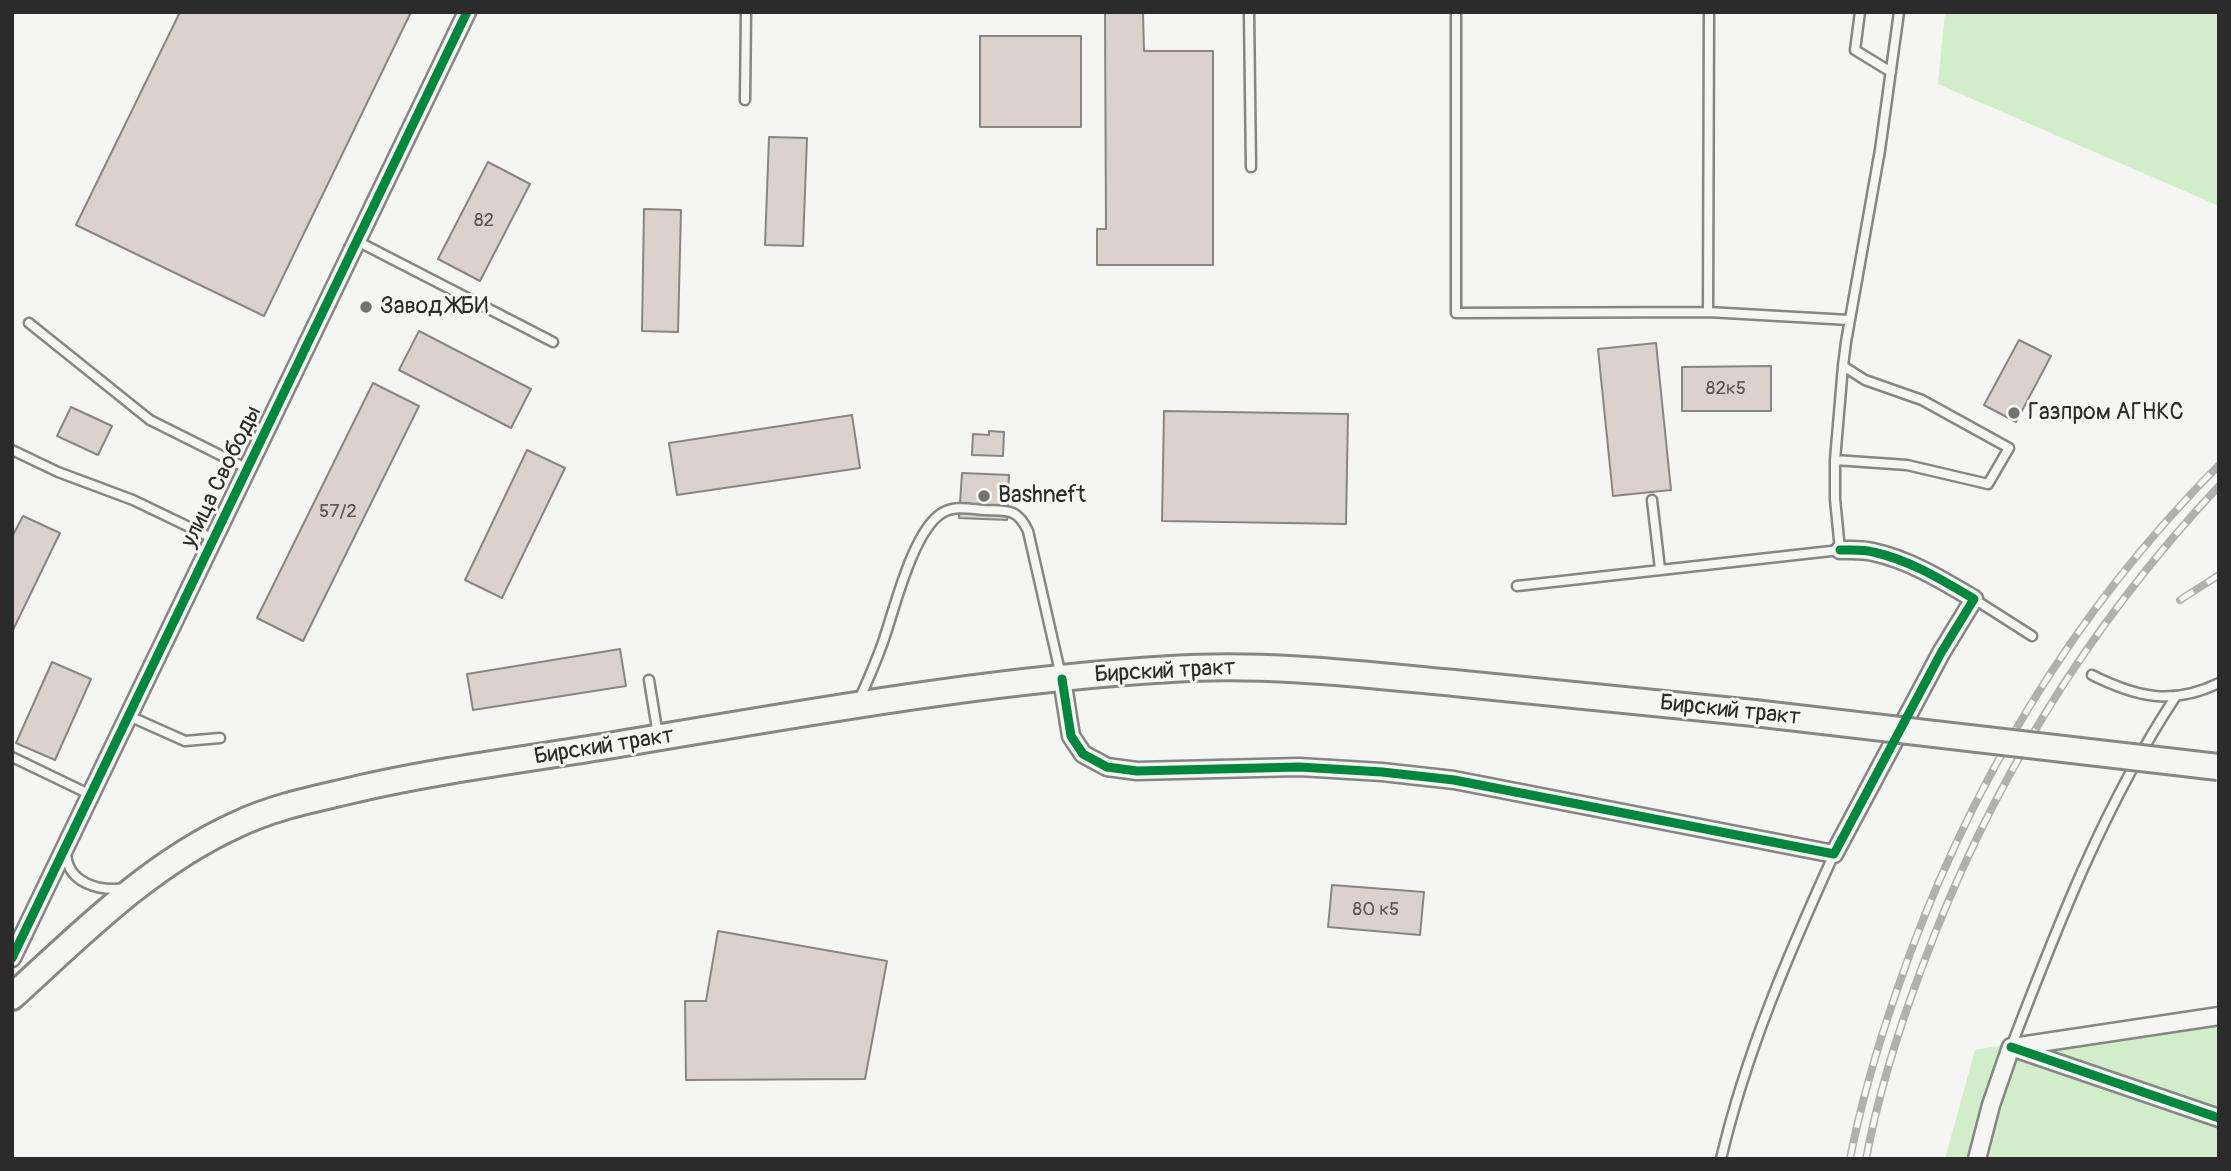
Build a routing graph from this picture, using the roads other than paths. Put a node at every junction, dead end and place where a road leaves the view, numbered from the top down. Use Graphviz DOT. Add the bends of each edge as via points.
graph roads {
  1 [pos="467,12"];
  2 [pos="746,12"];
  3 [pos="1249,12"];
  4 [pos="1455,12"];
  5 [pos="1709,12"];
  6 [pos="1860,12"];
  7 [pos="1899,12"];
  8 [pos="1891,72"];
  9 [pos="745,100"];
  10 [pos="1251,167"];
  11 [pos="355,240"];
  12 [pos="1708,312"];
  13 [pos="1849,320"];
  14 [pos="30,323"];
  15 [pos="553,342"];
  16 [pos="1843,366"];
  17 [pos="12,450"];
  18 [pos="1835,460"];
  19 [pos="248,469"];
  20 [pos="1652,500"];
  21 [pos="214,539"];
  22 [pos="1840,550"];
  23 [pos="1660,569"];
  24 [pos="1517,586"];
  25 [pos="1974,599"];
  26 [pos="2032,636"];
  27 [pos="2092,675"];
  28 [pos="1062,679"];
  29 [pos="649,680"];
  30 [pos="2219,683"];
  31 [pos="2176,696"];
  32 [pos="858,704"];
  33 [pos="129,716"];
  34 [pos="220,738"];
  35 [pos="659,738"];
  36 [pos="12,757"];
  37 [pos="2218,767"];
  38 [pos="91,795"];
  39 [pos="66,845"];
  40 [pos="1835,854"];
  41 [pos="139,886"];
  42 [pos="12,958"];
  43 [pos="12,997"];
  44 [pos="2219,1016"];
  45 [pos="2011,1047"];
  46 [pos="2219,1118"];
  47 [pos="1721,1159"];
  48 [pos="1977,1159"];
  1 -- 11 [label="street, улица Свободы"];
  2 -- 9 [label="lane"];
  3 -- 10 [label="lane"];
  4 -- 12 [label="lane" via="1456,313"];
  5 -- 12 [label="lane"];
  6 -- 8 [label="lane" via="1855,51"];
  7 -- 8 [label="lane"];
  8 -- 13 [label="lane"];
  11 -- 15 [label="lane"];
  11 -- 19 [label="street, улица Свободы"];
  12 -- 13 [label="lane"];
  13 -- 16 [label="lane"];
  14 -- 19 [label="lane" via="150,420"];
  16 -- 18 [label="lane"];
  16 -- 18 [label="lane" via="1865,380 1922,400 2009,447 1988,484 1907,465"];
  17 -- 21 [label="lane"];
  18 -- 22 [label="lane"];
  19 -- 21 [label="street, улица Свободы"];
  20 -- 23 [label="lane"];
  21 -- 33 [label="street, улица Свободы"];
  22 -- 23 [label="lane"];
  22 -- 25 [label="street" via="1871,551 1904,561"];
  23 -- 24 [label="lane"];
  25 -- 26 [label="lane"];
  25 -- 40 [label="street"];
  27 -- 31 [label="lane" via="2121,690"];
  28 -- 32 [label="main road, Бирский тракт"];
  28 -- 32 [label="lane" via="1022,519 1013,512 954,508 932,520 920,537"];
  28 -- 37 [label="main road, Бирский тракт, bridge" via="1173,669 1327,671 1754,713"];
  28 -- 40 [label="street" via="1071,736 1083,754 1107,767 1137,771 1299,767 1454,780"];
  29 -- 35 [label="lane"];
  30 -- 31 [label="lane"];
  31 -- 45 [label="lane" via="2150,735 2093,848"];
  32 -- 35 [label="main road, Бирский тракт"];
  33 -- 34 [label="lane" via="185,741"];
  33 -- 38 [label="street, улица Свободы"];
  35 -- 41 [label="main road, Бирский тракт" via="381,783 284,806 201,843"];
  36 -- 38 [label="lane"];
  38 -- 39 [label="street, улица Свободы"];
  39 -- 41 [label="lane" via="68,867 79,880 120,889"];
  39 -- 42 [label="street, улица Свободы"];
  40 -- 47 [label="lane" via="1755,1039"];
  41 -- 43 [label="main road, Бирский тракт"];
  44 -- 45 [label="street"];
  45 -- 46 [label="street"];
  45 -- 48 [label="street"];
}
